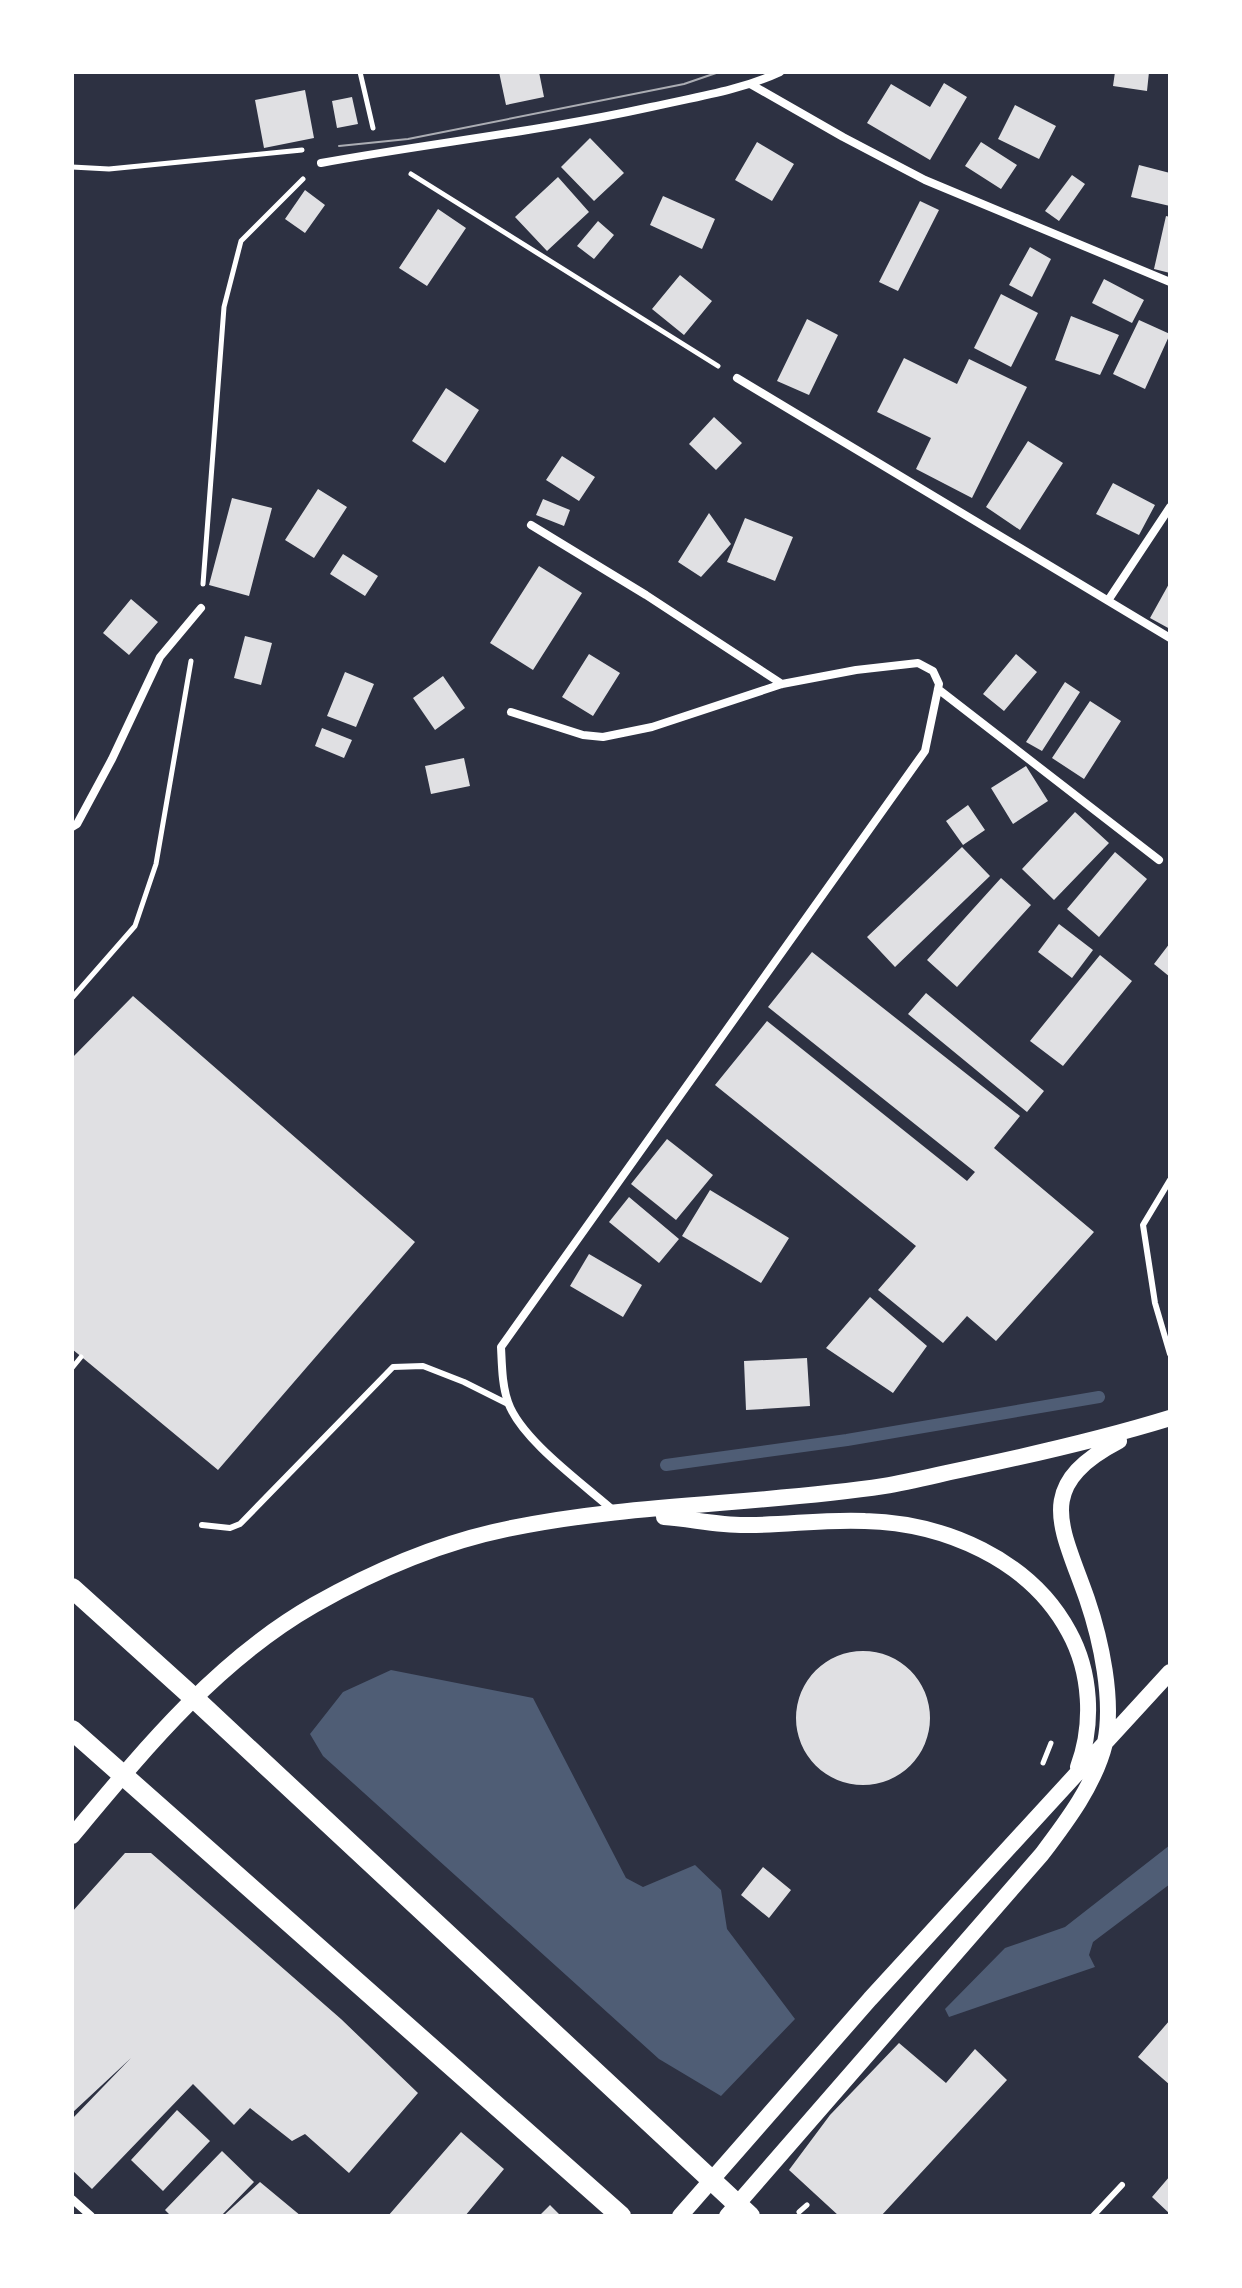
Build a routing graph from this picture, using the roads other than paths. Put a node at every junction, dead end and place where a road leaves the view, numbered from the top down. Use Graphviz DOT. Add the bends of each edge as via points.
graph roads {
  1 [pos="780,72"];
  2 [pos="752,85"];
  3 [pos="321,163"];
  4 [pos="1170,282"];
  5 [pos="737,378"];
  6 [pos="1170,507"];
  7 [pos="531,525"];
  8 [pos="1109,599"];
  9 [pos="201,608"];
  10 [pos="1170,638"];
  11 [pos="782,684"];
  12 [pos="938,689"];
  13 [pos="511,712"];
  14 [pos="72,827"];
  15 [pos="1159,860"];
  16 [pos="1170,1180"];
  17 [pos="1170,1354"];
  18 [pos="508,1404"];
  19 [pos="1163,1420"];
  20 [pos="616,1513"];
  21 [pos="202,1525"];
  22 [pos="72,1588"];
  23 [pos="1170,1672"];
  24 [pos="195,1699"];
  25 [pos="72,1730"];
  26 [pos="1105,1742"];
  27 [pos="1076,1773"];
  28 [pos="124,1774"];
  29 [pos="72,1836"];
  30 [pos="710,2180"];
  31 [pos="1122,2185"];
  32 [pos="72,2199"];
  33 [pos="738,2212"];
  34 [pos="91,2216"];
  35 [pos="621,2216"];
  36 [pos="680,2216"];
  37 [pos="1093,2216"];
  1 -- 2 [label="street"];
  2 -- 3 [label="street" via="495,137"];
  2 -- 4 [label="street" via="925,180"];
  5 -- 8 [label="street"];
  6 -- 8 [label="street"];
  7 -- 11 [label="street"];
  8 -- 10 [label="street"];
  9 -- 14 [label="street" via="160,657 112,759"];
  11 -- 12 [label="street" via="918,663 936,675"];
  11 -- 13 [label="street" via="652,727 603,737"];
  12 -- 15 [label="street"];
  12 -- 18 [label="street" via="925,751 501,1347"];
  16 -- 17 [label="lane" via="1143,1225 1155,1303"];
  18 -- 20 [label="street" via="535,1441"];
  18 -- 21 [label="lane" via="423,1366 393,1367 240,1524"];
  19 -- 20 [label="main road" via="1097,1440 885,1486"];
  19 -- 26 [label="main road" via="1093,1455 1072,1474 1062,1496 1060,1518 1105,1674"];
  20 -- 24 [label="main road" via="507,1529 438,1547 376,1572 312,1606 239,1657"];
  20 -- 27 [label="main road" via="745,1525 865,1521 909,1526 954,1536 996,1557 1045,1598 1078,1648 1088,1716"];
  22 -- 24 [label="main road"];
  23 -- 26 [label="main road"];
  24 -- 28 [label="main road"];
  24 -- 30 [label="main road"];
  25 -- 28 [label="main road"];
  26 -- 27 [label="main road"];
  26 -- 33 [label="main road" via="1092,1779 1042,1854"];
  27 -- 30 [label="main road"];
  28 -- 29 [label="main road"];
  28 -- 35 [label="main road"];
  30 -- 33 [label="main road"];
  30 -- 36 [label="main road"];
  31 -- 37 [label="lane"];
  32 -- 34 [label="street"];
}
